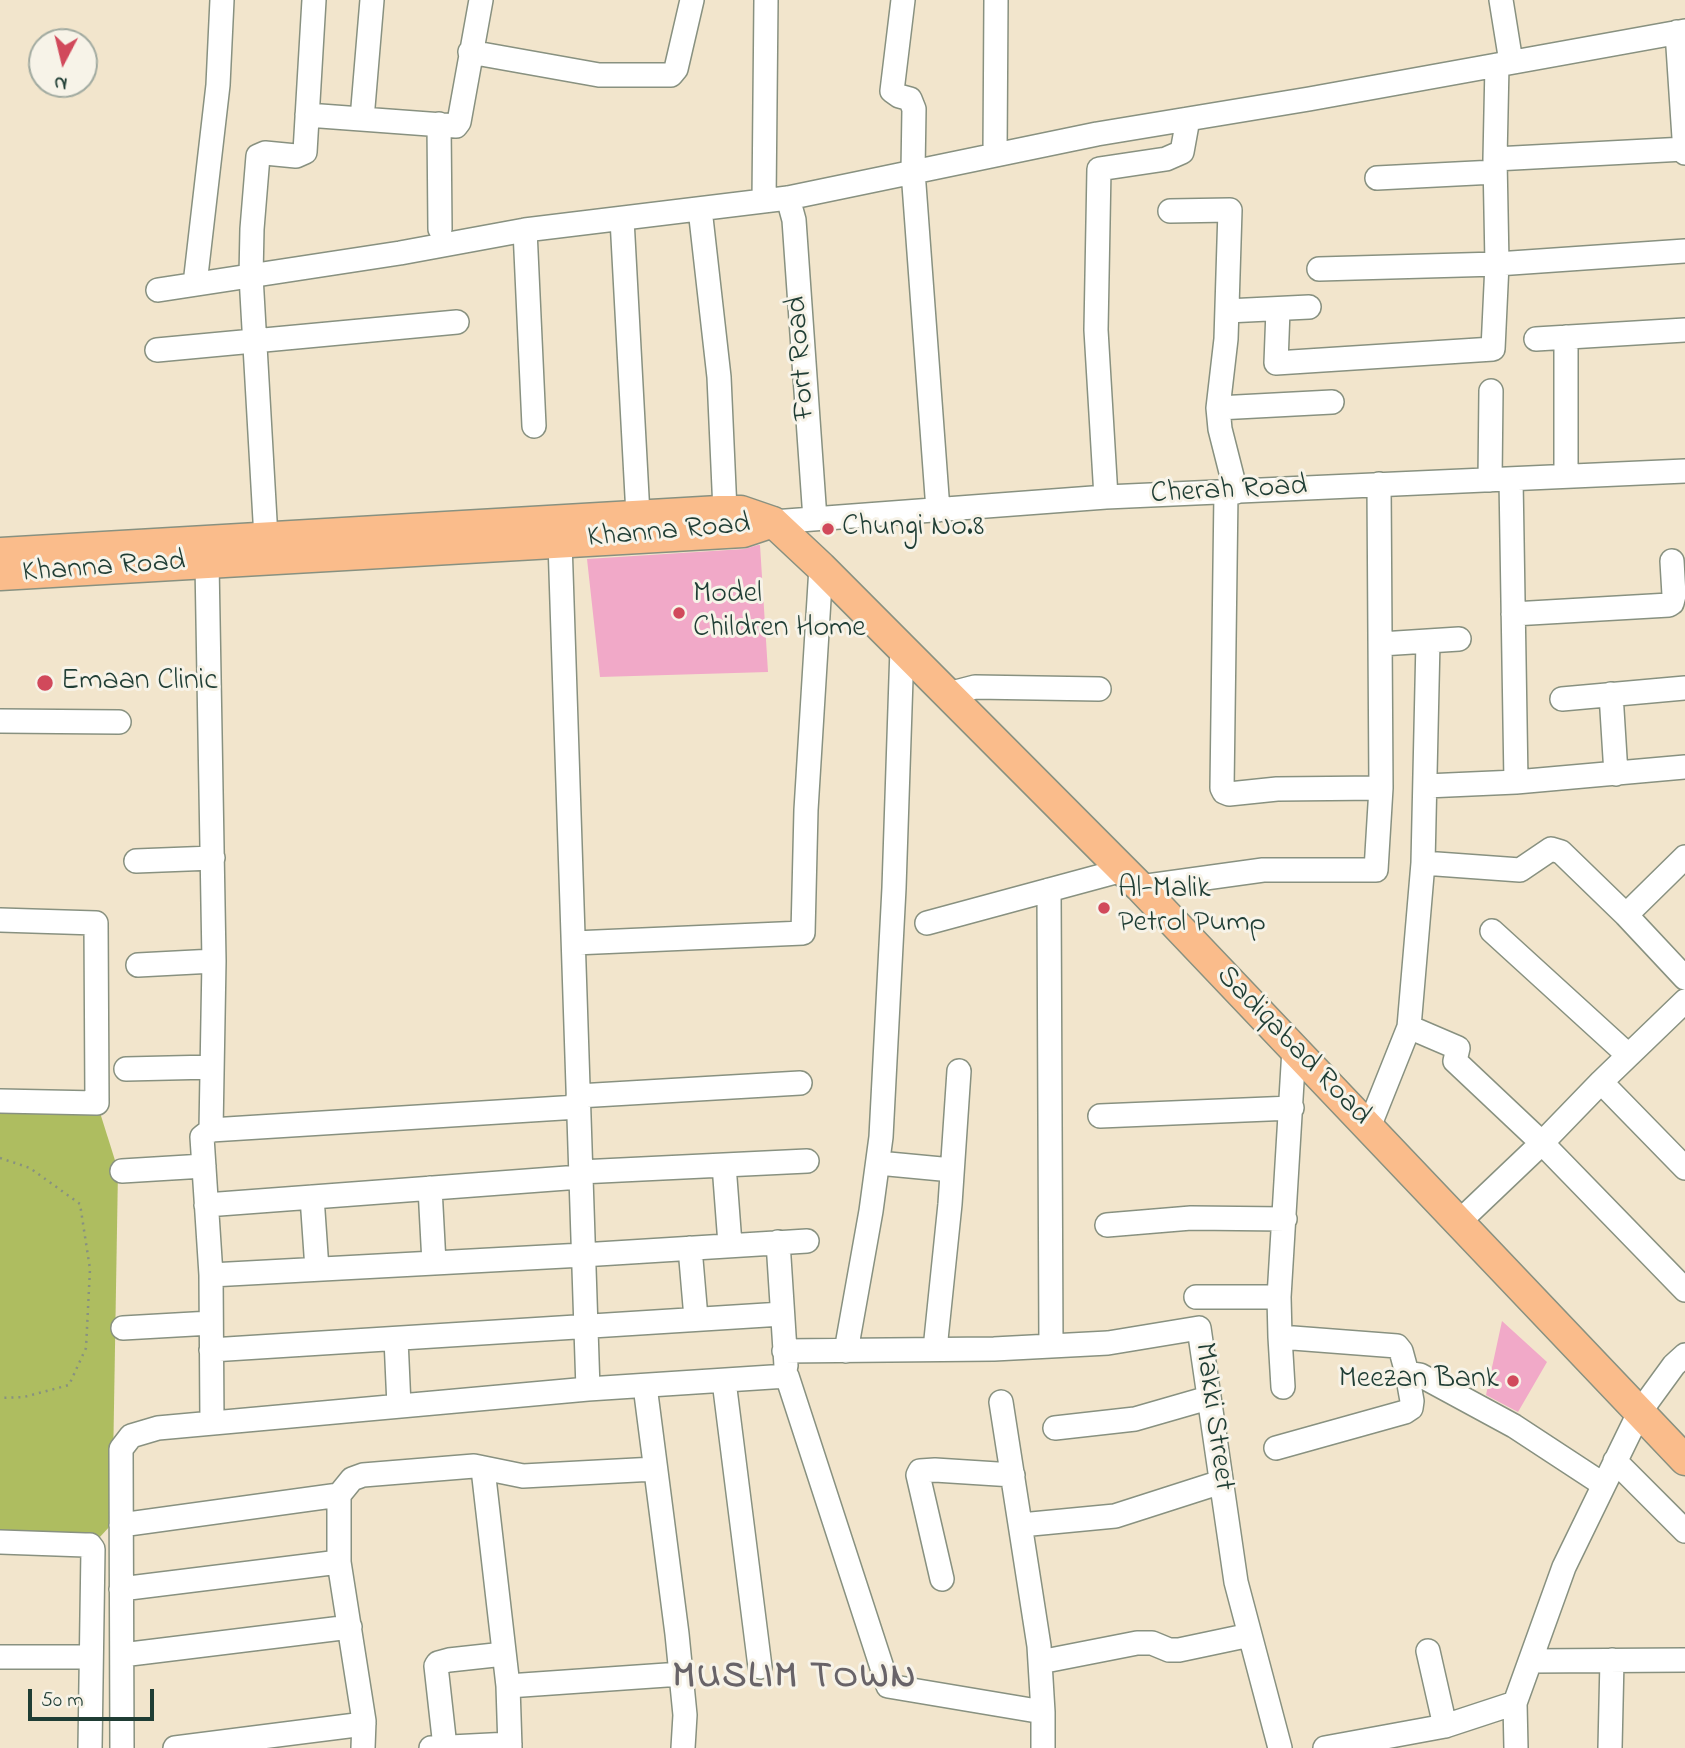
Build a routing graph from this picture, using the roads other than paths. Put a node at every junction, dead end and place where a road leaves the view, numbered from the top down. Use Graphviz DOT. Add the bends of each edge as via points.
graph roads {
  1 [pos="222,0"];
  2 [pos="314,0"];
  3 [pos="372,0"];
  4 [pos="481,0"];
  5 [pos="691,0"];
  6 [pos="766,0"];
  7 [pos="904,0"];
  8 [pos="996,0"];
  9 [pos="1501,0"];
  10 [pos="1681,32"];
  11 [pos="470,52"];
  12 [pos="1504,63"];
  13 [pos="307,115"];
  14 [pos="362,119"];
  15 [pos="1188,119"];
  16 [pos="439,124"];
  17 [pos="1685,133"];
  18 [pos="1685,151"];
  19 [pos="995,154"];
  20 [pos="1495,166"];
  21 [pos="913,171"];
  22 [pos="1377,178"];
  23 [pos="788,198"];
  24 [pos="764,201"];
  25 [pos="699,209"];
  26 [pos="1170,211"];
  27 [pos="622,219"];
  28 [pos="440,229"];
  29 [pos="525,230"];
  30 [pos="1685,251"];
  31 [pos="1497,264"];
  32 [pos="1319,269"];
  33 [pos="251,276"];
  34 [pos="195,284"];
  35 [pos="158,290"];
  36 [pos="1309,307"];
  37 [pos="1278,310"];
  38 [pos="1227,311"];
  39 [pos="457,322"];
  40 [pos="1685,330"];
  41 [pos="1566,337"];
  42 [pos="1535,339"];
  43 [pos="255,341"];
  44 [pos="157,350"];
  45 [pos="1490,391"];
  46 [pos="1332,402"];
  47 [pos="1219,408"];
  48 [pos="534,426"];
  49 [pos="1685,471"];
  50 [pos="1566,476"];
  51 [pos="1501,479"];
  52 [pos="1380,484"];
  53 [pos="1231,492"];
  54 [pos="1106,498"];
  55 [pos="937,510"];
  56 [pos="726,511"];
  57 [pos="638,516"];
  58 [pos="815,519"];
  59 [pos="773,522"];
  60 [pos="560,531"];
  61 [pos="266,538"];
  62 [pos="206,552"];
  63 [pos="0,554"];
  64 [pos="1672,561"];
  65 [pos="821,566"];
  66 [pos="0,575"];
  67 [pos="1513,614"];
  68 [pos="1459,639"];
  69 [pos="1428,641"];
  70 [pos="1381,643"];
  71 [pos="902,648"];
  72 [pos="1685,688"];
  73 [pos="1100,689"];
  74 [pos="948,694"];
  75 [pos="1611,694"];
  76 [pos="1562,699"];
  77 [pos="0,721"];
  78 [pos="118,722"];
  79 [pos="1685,766"];
  80 [pos="1616,774"];
  81 [pos="1516,782"];
  82 [pos="1426,786"];
  83 [pos="1381,788"];
  84 [pos="1685,857"];
  85 [pos="213,858"];
  86 [pos="136,861"];
  87 [pos="1423,863"];
  88 [pos="1132,878"];
  89 [pos="1049,890"];
  90 [pos="1626,915"];
  91 [pos="0,920"];
  92 [pos="927,923"];
  93 [pos="1492,932"];
  94 [pos="574,943"];
  95 [pos="214,961"];
  96 [pos="138,965"];
  97 [pos="1685,978"];
  98 [pos="1685,1001"];
  99 [pos="1409,1027"];
  100 [pos="1294,1049"];
  101 [pos="1628,1055"];
  102 [pos="212,1067"];
  103 [pos="126,1069"];
  104 [pos="959,1071"];
  105 [pos="1601,1082"];
  106 [pos="800,1083"];
  107 [pos="0,1101"];
  108 [pos="578,1102"];
  109 [pos="1292,1108"];
  110 [pos="1100,1116"];
  111 [pos="1369,1127"];
  112 [pos="211,1130"];
  113 [pos="1542,1143"];
  114 [pos="807,1161"];
  115 [pos="878,1163"];
  116 [pos="724,1165"];
  117 [pos="204,1166"];
  118 [pos="1685,1168"];
  119 [pos="952,1170"];
  120 [pos="122,1171"];
  121 [pos="580,1175"];
  122 [pos="429,1188"];
  123 [pos="312,1197"];
  124 [pos="206,1205"];
  125 [pos="1285,1219"];
  126 [pos="1459,1222"];
  127 [pos="1107,1225"];
  128 [pos="807,1241"];
  129 [pos="778,1242"];
  130 [pos="730,1244"];
  131 [pos="690,1248"];
  132 [pos="582,1255"];
  133 [pos="434,1263"];
  134 [pos="317,1269"];
  135 [pos="211,1275"];
  136 [pos="1685,1290"];
  137 [pos="1196,1297"];
  138 [pos="1279,1297"];
  139 [pos="782,1314"];
  140 [pos="696,1318"];
  141 [pos="211,1323"];
  142 [pos="585,1325"];
  143 [pos="123,1328"];
  144 [pos="1280,1337"];
  145 [pos="396,1339"];
  146 [pos="1051,1346"];
  147 [pos="935,1349"];
  148 [pos="211,1350"];
  149 [pos="846,1351"];
  150 [pos="784,1352"];
  151 [pos="1685,1355"];
  152 [pos="1407,1373"];
  153 [pos="787,1376"];
  154 [pos="724,1381"];
  155 [pos="645,1386"];
  156 [pos="1283,1387"];
  157 [pos="589,1390"];
  158 [pos="1208,1398"];
  159 [pos="1001,1402"];
  160 [pos="399,1406"];
  161 [pos="1639,1413"];
  162 [pos="212,1423"];
  163 [pos="1055,1428"];
  164 [pos="1276,1448"];
  165 [pos="1685,1460"];
  166 [pos="1615,1461"];
  167 [pos="483,1469"];
  168 [pos="655,1469"];
  169 [pos="1013,1475"];
  170 [pos="1221,1482"];
  171 [pos="1604,1485"];
  172 [pos="339,1495"];
  173 [pos="121,1525"];
  174 [pos="1021,1525"];
  175 [pos="1685,1531"];
  176 [pos="0,1542"];
  177 [pos="339,1562"];
  178 [pos="942,1579"];
  179 [pos="121,1589"];
  180 [pos="350,1628"];
  181 [pos="1250,1635"];
  182 [pos="1428,1651"];
  183 [pos="504,1654"];
  184 [pos="122,1655"];
  185 [pos="0,1657"];
  186 [pos="91,1657"];
  187 [pos="1612,1660"];
  188 [pos="1685,1660"];
  189 [pos="1531,1661"];
  190 [pos="1040,1662"];
  191 [pos="760,1667"];
  192 [pos="681,1674"];
  193 [pos="508,1686"];
  194 [pos="1516,1703"];
  195 [pos="1043,1712"];
  196 [pos="364,1724"];
  197 [pos="1445,1726"];
  198 [pos="510,1746"];
  199 [pos="438,1747"];
  200 [pos="90,1748"];
  201 [pos="122,1748"];
  202 [pos="175,1748"];
  203 [pos="363,1748"];
  204 [pos="683,1748"];
  205 [pos="1043,1748"];
  206 [pos="1280,1748"];
  207 [pos="1325,1748"];
  208 [pos="1516,1748"];
  209 [pos="1610,1748"];
  1 -- 34 [label="street" via="218,85"];
  2 -- 13 [label="street"];
  3 -- 14 [label="street"];
  4 -- 11 [label="street"];
  5 -- 11 [label="street" via="671,75 599,75"];
  6 -- 24 [label="street"];
  7 -- 21 [label="street" via="892,91 910,99 914,110"];
  8 -- 19 [label="street"];
  9 -- 12 [label="street"];
  10 -- 12 [label="street"];
  10 -- 17 [label="street"];
  11 -- 16 [label="street" via="459,122 456,126"];
  12 -- 15 [label="street"];
  12 -- 20 [label="street"];
  13 -- 14 [label="street"];
  13 -- 33 [label="street" via="303,155 258,156"];
  14 -- 16 [label="street"];
  15 -- 19 [label="street"];
  15 -- 54 [label="street" via="1182,152 1167,159 1099,169 1096,330"];
  16 -- 28 [label="street"];
  17 -- 18 [label="street"];
  18 -- 20 [label="street"];
  19 -- 21 [label="street"];
  20 -- 22 [label="street"];
  20 -- 31 [label="street"];
  21 -- 23 [label="street"];
  21 -- 55 [label="street"];
  23 -- 24 [label="street"];
  23 -- 58 [label="street, Fort Road" via="794,220"];
  24 -- 25 [label="street"];
  25 -- 27 [label="street"];
  25 -- 56 [label="street" via="719,377"];
  26 -- 38 [label="street" via="1230,210"];
  27 -- 29 [label="street"];
  27 -- 57 [label="street"];
  29 -- 33 [label="street"];
  29 -- 48 [label="street"];
  30 -- 31 [label="street"];
  31 -- 32 [label="street"];
  31 -- 37 [label="street" via="1493,349 1276,363"];
  33 -- 34 [label="street"];
  33 -- 43 [label="street"];
  34 -- 35 [label="street"];
  36 -- 37 [label="street"];
  37 -- 38 [label="street"];
  38 -- 47 [label="street"];
  39 -- 43 [label="street"];
  40 -- 41 [label="street"];
  41 -- 42 [label="street"];
  41 -- 50 [label="street"];
  43 -- 44 [label="street"];
  43 -- 61 [label="street"];
  45 -- 51 [label="street"];
  46 -- 47 [label="street"];
  47 -- 53 [label="street"];
  49 -- 50 [label="street, Cherah Road"];
  50 -- 51 [label="street, Cherah Road"];
  51 -- 52 [label="street, Cherah Road"];
  51 -- 67 [label="street"];
  52 -- 53 [label="street, Cherah Road"];
  52 -- 70 [label="street"];
  53 -- 54 [label="street, Cherah Road"];
  53 -- 83 [label="street" via="1224,792"];
  54 -- 55 [label="street, Cherah Road"];
  55 -- 58 [label="street, Cherah Road"];
  56 -- 57 [label="main road, Khanna Road"];
  56 -- 59 [label="main road, Khanna Road"];
  57 -- 60 [label="main road, Khanna Road"];
  58 -- 59 [label="street, Cherah Road"];
  59 -- 60 [label="main road, Khanna Road" via="743,532"];
  59 -- 65 [label="main road, Sadiqabad Road"];
  60 -- 61 [label="main road, Khanna Road"];
  60 -- 62 [label="main road, Khanna Road"];
  60 -- 94 [label="street"];
  61 -- 62 [label="main road, Khanna Road"];
  62 -- 63 [label="main road, Khanna Road"];
  62 -- 66 [label="main road, Khanna Road"];
  62 -- 85 [label="street"];
  64 -- 67 [label="street" via="1673,600 1669,605"];
  65 -- 71 [label="main road, Sadiqabad Road"];
  65 -- 94 [label="street" via="803,933"];
  67 -- 81 [label="street"];
  68 -- 69 [label="street"];
  69 -- 70 [label="street"];
  69 -- 82 [label="street"];
  70 -- 83 [label="street"];
  71 -- 74 [label="main road, Sadiqabad Road"];
  71 -- 115 [label="street" via="886,1071"];
  72 -- 75 [label="street"];
  73 -- 74 [label="street" via="975,687"];
  74 -- 88 [label="main road, Sadiqabad Road"];
  75 -- 76 [label="street"];
  75 -- 80 [label="street"];
  77 -- 78 [label="street"];
  79 -- 80 [label="street"];
  80 -- 81 [label="street"];
  81 -- 82 [label="street"];
  82 -- 87 [label="street"];
  83 -- 88 [label="street" via="1376,870 1263,870"];
  84 -- 90 [label="street"];
  85 -- 86 [label="street"];
  85 -- 95 [label="street"];
  87 -- 90 [label="street" via="1520,870 1550,849 1561,852"];
  87 -- 99 [label="street"];
  88 -- 89 [label="street"];
  88 -- 100 [label="main road, Sadiqabad Road"];
  89 -- 92 [label="street"];
  89 -- 146 [label="street"];
  90 -- 97 [label="street"];
  91 -- 107 [label="street" via="96,923 97,1103"];
  93 -- 101 [label="street"];
  94 -- 108 [label="street"];
  95 -- 96 [label="street"];
  95 -- 102 [label="street"];
  98 -- 101 [label="street"];
  99 -- 111 [label="street"];
  99 -- 113 [label="street" via="1458,1048 1455,1061"];
  100 -- 109 [label="street"];
  100 -- 111 [label="main road, Sadiqabad Road"];
  101 -- 105 [label="street"];
  102 -- 103 [label="street"];
  102 -- 112 [label="street"];
  104 -- 119 [label="street"];
  105 -- 113 [label="street"];
  105 -- 118 [label="street"];
  106 -- 108 [label="street"];
  108 -- 112 [label="street"];
  108 -- 121 [label="street"];
  109 -- 110 [label="street"];
  109 -- 125 [label="street"];
  111 -- 126 [label="main road, Sadiqabad Road"];
  112 -- 117 [label="street" via="202,1137"];
  113 -- 126 [label="street"];
  113 -- 136 [label="street"];
  114 -- 116 [label="street"];
  115 -- 119 [label="street"];
  115 -- 149 [label="street"];
  116 -- 121 [label="street"];
  116 -- 130 [label="street"];
  117 -- 120 [label="street"];
  117 -- 124 [label="street"];
  119 -- 147 [label="street"];
  121 -- 122 [label="street"];
  121 -- 132 [label="street"];
  122 -- 123 [label="street"];
  122 -- 133 [label="street"];
  123 -- 124 [label="street"];
  123 -- 134 [label="street"];
  124 -- 135 [label="street"];
  125 -- 127 [label="street" via="1191,1218"];
  125 -- 138 [label="street"];
  126 -- 161 [label="main road, Sadiqabad Road"];
  128 -- 129 [label="street"];
  129 -- 130 [label="street"];
  129 -- 139 [label="street"];
  130 -- 131 [label="street"];
  131 -- 132 [label="street"];
  131 -- 140 [label="street"];
  132 -- 133 [label="street"];
  132 -- 142 [label="street"];
  133 -- 134 [label="street"];
  134 -- 135 [label="street"];
  135 -- 141 [label="street"];
  137 -- 138 [label="street"];
  138 -- 144 [label="street"];
  139 -- 140 [label="street"];
  139 -- 150 [label="street"];
  140 -- 142 [label="street"];
  141 -- 143 [label="street"];
  141 -- 148 [label="street"];
  142 -- 145 [label="street"];
  142 -- 157 [label="street"];
  144 -- 152 [label="street" via="1396,1346"];
  144 -- 156 [label="street"];
  145 -- 148 [label="street"];
  145 -- 160 [label="street"];
  146 -- 147 [label="street, Makki Street"];
  146 -- 158 [label="street, Makki Street" via="1108,1343 1199,1328"];
  147 -- 149 [label="street, Makki Street"];
  148 -- 162 [label="street"];
  149 -- 150 [label="street, Makki Street"];
  150 -- 153 [label="street"];
  151 -- 161 [label="street"];
  152 -- 164 [label="street" via="1412,1401 1405,1412"];
  152 -- 171 [label="street" via="1420,1375 1492,1414"];
  153 -- 154 [label="street"];
  153 -- 195 [label="street" via="888,1686"];
  154 -- 155 [label="street"];
  154 -- 191 [label="street"];
  155 -- 157 [label="street"];
  155 -- 168 [label="street"];
  157 -- 160 [label="street"];
  158 -- 163 [label="street" via="1135,1419"];
  158 -- 170 [label="street, Makki Street"];
  159 -- 169 [label="street"];
  160 -- 162 [label="street"];
  161 -- 165 [label="main road, Sadiqabad Road"];
  161 -- 166 [label="street"];
  162 -- 173 [label="street" via="158,1428 125,1441 121,1448"];
  166 -- 171 [label="street"];
  166 -- 175 [label="street"];
  167 -- 168 [label="street" via="523,1476"];
  167 -- 172 [label="street" via="363,1475 352,1479"];
  167 -- 183 [label="street"];
  168 -- 192 [label="street"];
  169 -- 174 [label="street"];
  169 -- 178 [label="street" via="920,1471"];
  170 -- 174 [label="street" via="1115,1516"];
  170 -- 181 [label="street, Makki Street" via="1236,1582"];
  171 -- 189 [label="street" via="1564,1567"];
  172 -- 173 [label="street"];
  172 -- 177 [label="street"];
  173 -- 179 [label="street"];
  174 -- 190 [label="street"];
  176 -- 186 [label="street" via="90,1545"];
  177 -- 179 [label="street"];
  177 -- 180 [label="street"];
  179 -- 184 [label="street"];
  180 -- 184 [label="street"];
  180 -- 196 [label="street"];
  181 -- 190 [label="street" via="1179,1650 1137,1643"];
  181 -- 206 [label="street, Makki Street"];
  182 -- 197 [label="street"];
  183 -- 193 [label="street"];
  183 -- 199 [label="street" via="438,1663"];
  184 -- 201 [label="street"];
  185 -- 186 [label="street"];
  186 -- 200 [label="street"];
  187 -- 188 [label="street"];
  187 -- 189 [label="street"];
  187 -- 209 [label="street"];
  189 -- 194 [label="street"];
  190 -- 195 [label="street"];
  192 -- 193 [label="street"];
  192 -- 204 [label="street"];
  193 -- 198 [label="street"];
  194 -- 197 [label="street"];
  194 -- 208 [label="street"];
  195 -- 205 [label="street"];
  196 -- 202 [label="street"];
  196 -- 203 [label="street"];
  197 -- 207 [label="street"];
  198 -- 199 [label="street"];
}
